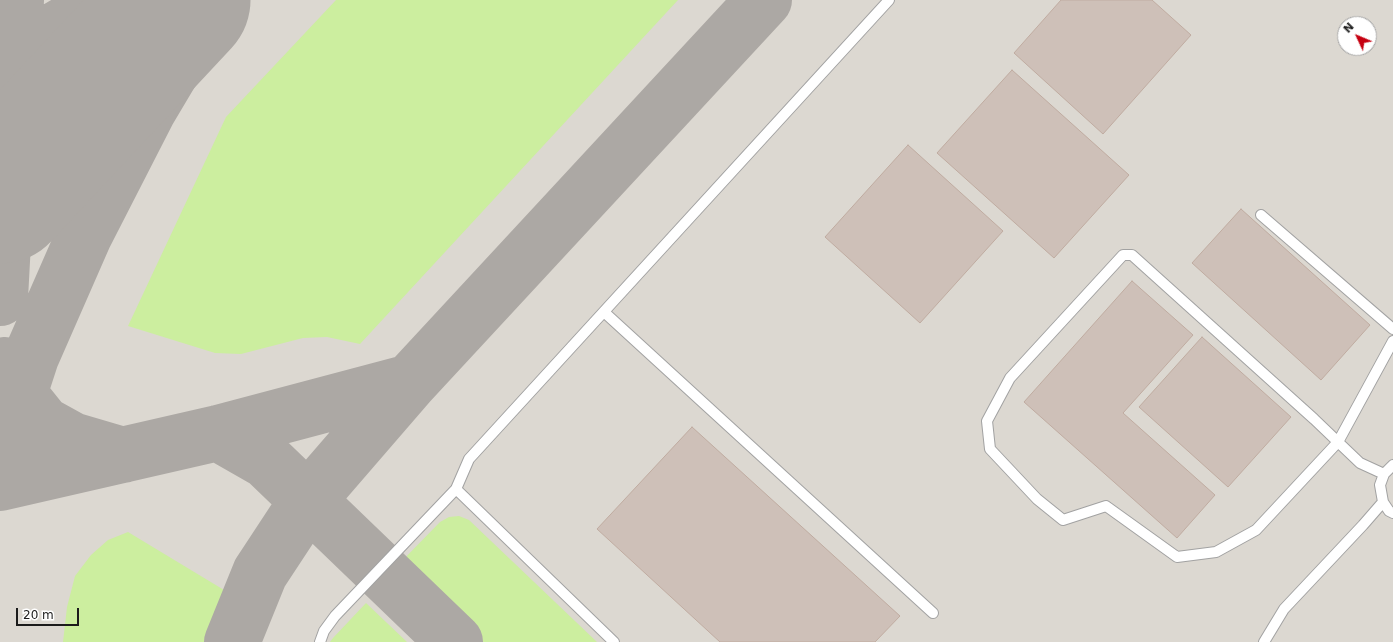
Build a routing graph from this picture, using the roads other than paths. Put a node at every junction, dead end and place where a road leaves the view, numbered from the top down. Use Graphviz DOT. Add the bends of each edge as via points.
graph roads {
  1 [pos="889,0"];
  2 [pos="1261,215"];
  3 [pos="604,312"];
  4 [pos="1393,329"];
  5 [pos="1393,341"];
  6 [pos="1338,442"];
  7 [pos="1393,465"];
  8 [pos="1384,474"];
  9 [pos="456,490"];
  10 [pos="1383,502"];
  11 [pos="1393,513"];
  12 [pos="933,613"];
  13 [pos="320,642"];
  14 [pos="614,642"];
  15 [pos="1264,642"];
  1 -- 3 [label="lane"];
  2 -- 4 [label="lane"];
  3 -- 9 [label="lane" via="469,459"];
  3 -- 12 [label="lane"];
  5 -- 6 [label="lane"];
  6 -- 6 [label="lane" via="1132,255 1123,255 1010,378 987,421 990,448 1037,499 1063,520 1106,506 1177,557 1216,552 1256,530"];
  6 -- 8 [label="lane" via="1360,463"];
  7 -- 8 [label="lane"];
  8 -- 10 [label="lane" via="1380,485"];
  9 -- 13 [label="lane" via="335,616 324,631"];
  9 -- 14 [label="lane"];
  10 -- 11 [label="lane"];
  10 -- 15 [label="lane" via="1284,609"];
}
